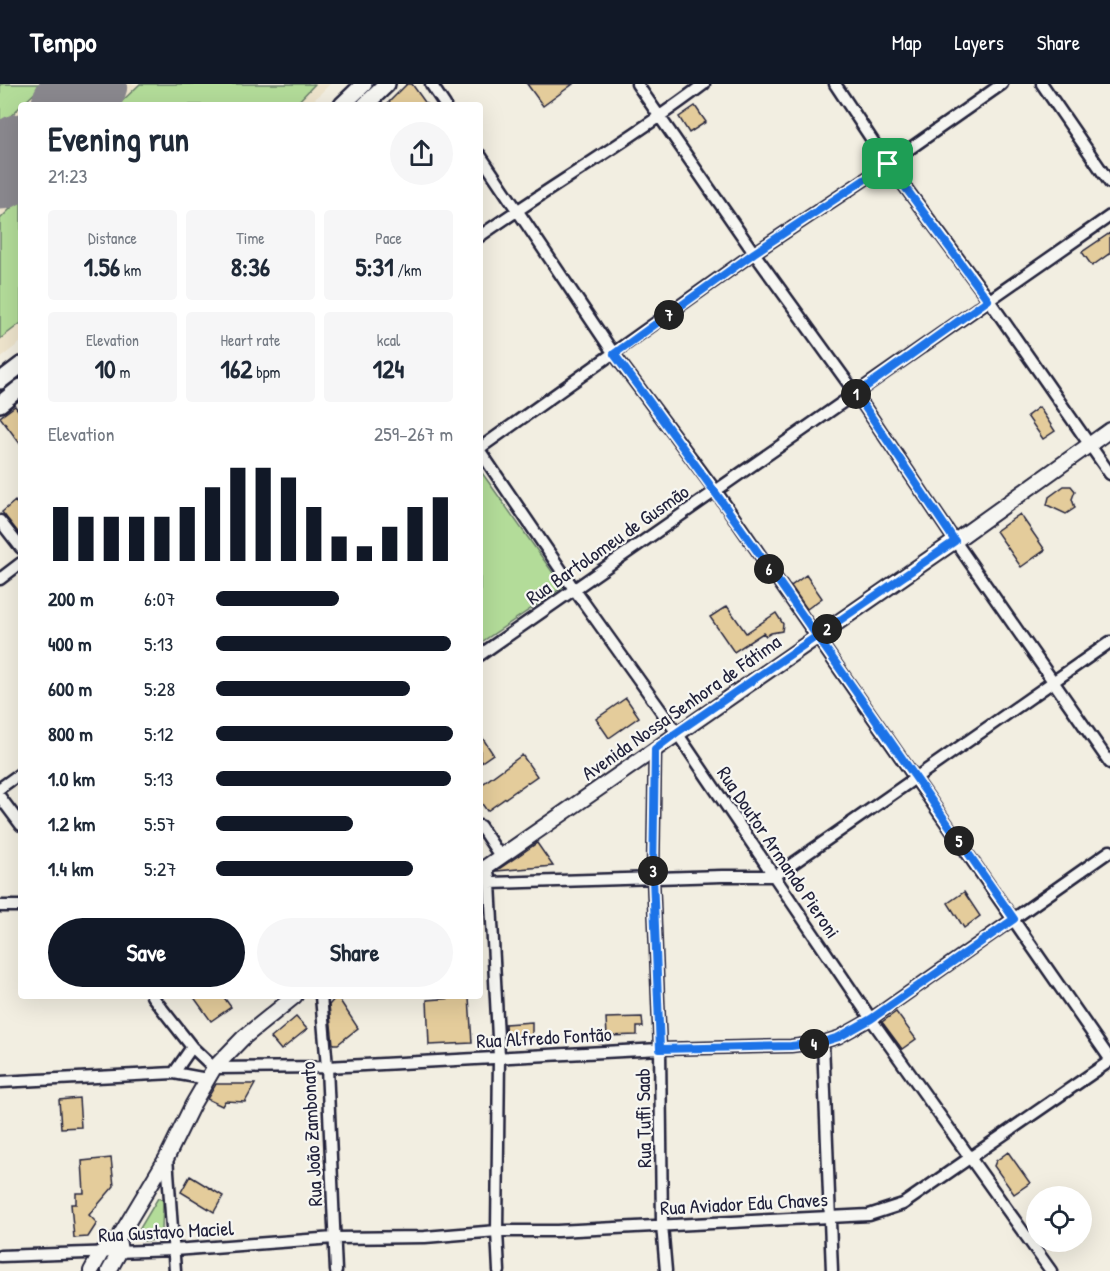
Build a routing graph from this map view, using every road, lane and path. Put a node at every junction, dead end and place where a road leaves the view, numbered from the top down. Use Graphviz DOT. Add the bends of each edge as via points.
graph roads {
  1 [pos="364,84"];
  2 [pos="387,84"];
  3 [pos="431,84"];
  4 [pos="637,84"];
  5 [pos="704,84"];
  6 [pos="835,84"];
  7 [pos="1002,84"];
  8 [pos="1042,84"];
  9 [pos="345,102"];
  10 [pos="368,102"];
  11 [pos="443,102"];
  12 [pos="661,117"];
  13 [pos="483,158"];
  14 [pos="888,164"];
  15 [pos="1110,183"];
  16 [pos="518,209"];
  17 [pos="1110,216"];
  18 [pos="483,234"];
  19 [pos="754,253"];
  20 [pos="988,300"];
  21 [pos="614,354"];
  22 [pos="18,367"];
  23 [pos="0,381"];
  24 [pos="18,389"];
  25 [pos="856,394"];
  26 [pos="0,404"];
  27 [pos="1110,430"];
  28 [pos="1089,445"];
  29 [pos="483,447"];
  30 [pos="483,453"];
  31 [pos="1110,474"];
  32 [pos="715,490"];
  33 [pos="0,521"];
  34 [pos="955,541"];
  35 [pos="18,544"];
  36 [pos="18,565"];
  37 [pos="0,579"];
  38 [pos="574,589"];
  39 [pos="816,636"];
  40 [pos="1110,642"];
  41 [pos="483,653"];
  42 [pos="1053,681"];
  43 [pos="676,733"];
  44 [pos="655,749"];
  45 [pos="1110,763"];
  46 [pos="18,775"];
  47 [pos="915,778"];
  48 [pos="0,788"];
  49 [pos="0,797"];
  50 [pos="18,821"];
  51 [pos="483,830"];
  52 [pos="1110,851"];
  53 [pos="500,856"];
  54 [pos="484,868"];
  55 [pos="775,876"];
  56 [pos="653,877"];
  57 [pos="490,883"];
  58 [pos="0,906"];
  59 [pos="18,906"];
  60 [pos="1014,919"];
  61 [pos="154,999"];
  62 [pos="291,999"];
  63 [pos="321,999"];
  64 [pos="871,1019"];
  65 [pos="823,1042"];
  66 [pos="192,1047"];
  67 [pos="660,1049"];
  68 [pos="499,1057"];
  69 [pos="1110,1060"];
  70 [pos="327,1067"];
  71 [pos="174,1073"];
  72 [pos="211,1074"];
  73 [pos="0,1082"];
  74 [pos="167,1157"];
  75 [pos="971,1159"];
  76 [pos="829,1216"];
  77 [pos="662,1225"];
  78 [pos="497,1231"];
  79 [pos="334,1238"];
  80 [pos="119,1245"];
  81 [pos="174,1250"];
  82 [pos="101,1253"];
  83 [pos="0,1257"];
  84 [pos="91,1271"];
  85 [pos="109,1271"];
  86 [pos="175,1271"];
  87 [pos="336,1271"];
  88 [pos="499,1271"];
  89 [pos="666,1271"];
  90 [pos="832,1271"];
  91 [pos="1051,1271"];
  1 -- 9 [label="main road"];
  2 -- 10 [label="main road"];
  3 -- 11 [label="street"];
  4 -- 12 [label="street"];
  5 -- 12 [label="street"];
  6 -- 14 [label="street"];
  7 -- 14 [label="street"];
  8 -- 15 [label="street"];
  12 -- 16 [label="street"];
  12 -- 19 [label="street"];
  13 -- 16 [label="street"];
  14 -- 19 [label="street"];
  14 -- 20 [label="street"];
  16 -- 18 [label="street"];
  16 -- 21 [label="street"];
  17 -- 20 [label="street, Rua Bartolomeu de Gusmão"];
  19 -- 21 [label="street"];
  19 -- 25 [label="street"];
  20 -- 25 [label="street, Rua Bartolomeu de Gusmão"];
  20 -- 28 [label="street"];
  21 -- 29 [label="street"];
  21 -- 32 [label="street"];
  22 -- 23 [label="main road"];
  24 -- 26 [label="main road"];
  25 -- 32 [label="street, Rua Bartolomeu de Gusmão"];
  25 -- 34 [label="street"];
  27 -- 28 [label="street, Avenida Nossa Senhora de Fátima"];
  28 -- 31 [label="street"];
  28 -- 34 [label="street, Avenida Nossa Senhora de Fátima"];
  30 -- 38 [label="street, Rua Doutor Armando Pieroni"];
  32 -- 38 [label="street, Rua Bartolomeu de Gusmão"];
  32 -- 39 [label="street"];
  33 -- 35 [label="street"];
  34 -- 39 [label="street, Avenida Nossa Senhora de Fátima"];
  34 -- 42 [label="street"];
  36 -- 37 [label="street"];
  38 -- 41 [label="street, Rua Bartolomeu de Gusmão"];
  38 -- 43 [label="street, Rua Doutor Armando Pieroni"];
  39 -- 43 [label="street, Avenida Nossa Senhora de Fátima"];
  39 -- 47 [label="street"];
  40 -- 42 [label="street"];
  42 -- 45 [label="street"];
  42 -- 47 [label="street"];
  43 -- 44 [label="street, Avenida Nossa Senhora de Fátima"];
  43 -- 55 [label="street, Rua Doutor Armando Pieroni"];
  44 -- 53 [label="street, Avenida Nossa Senhora de Fátima"];
  44 -- 56 [label="street, Rua Tuffi Saab"];
  46 -- 48 [label="street"];
  47 -- 55 [label="street"];
  47 -- 60 [label="street"];
  49 -- 50 [label="street"];
  51 -- 53 [label="street"];
  52 -- 60 [label="street, Rua Alfredo Fontão"];
  53 -- 54 [label="street, Avenida Nossa Senhora de Fátima"];
  54 -- 57 [label="street"];
  55 -- 56 [label="street"];
  55 -- 64 [label="street, Rua Doutor Armando Pieroni"];
  56 -- 57 [label="street"];
  56 -- 67 [label="street, Rua Tuffi Saab"];
  57 -- 68 [label="street"];
  58 -- 59 [label="street"];
  60 -- 64 [label="street, Rua Alfredo Fontão"];
  60 -- 69 [label="street"];
  61 -- 66 [label="street"];
  62 -- 72 [label="street" via="243,1038"];
  63 -- 70 [label="street, Rua João Zambonato"];
  64 -- 65 [label="street, Rua Alfredo Fontão"];
  64 -- 75 [label="street, Rua Doutor Armando Pieroni"];
  65 -- 67 [label="street, Rua Alfredo Fontão"];
  65 -- 76 [label="street"];
  66 -- 71 [label="street"];
  66 -- 72 [label="street"];
  67 -- 68 [label="street, Rua Alfredo Fontão"];
  67 -- 77 [label="street, Rua Tuffi Saab"];
  68 -- 70 [label="street, Rua Alfredo Fontão"];
  68 -- 78 [label="street"];
  69 -- 75 [label="street, Rua Aviador Edu Chaves"];
  70 -- 72 [label="street, Rua Alfredo Fontão"];
  70 -- 79 [label="street, Rua João Zambonato"];
  71 -- 72 [label="street, Rua Alfredo Fontão"];
  71 -- 73 [label="street, Rua Alfredo Fontão"];
  72 -- 74 [label="street"];
  74 -- 80 [label="street"];
  74 -- 81 [label="street"];
  75 -- 76 [label="street, Rua Aviador Edu Chaves" via="903,1204 869,1215"];
  75 -- 91 [label="street, Rua Doutor Armando Pieroni"];
  76 -- 77 [label="street, Rua Aviador Edu Chaves"];
  76 -- 90 [label="street"];
  77 -- 78 [label="street, Rua Aviador Edu Chaves"];
  77 -- 89 [label="street, Rua Tuffi Saab"];
  78 -- 79 [label="street, Rua Aviador Edu Chaves"];
  78 -- 88 [label="street"];
  79 -- 81 [label="street, Rua Gustavo Maciel"];
  79 -- 87 [label="street, Rua João Zambonato"];
  80 -- 81 [label="street, Rua Gustavo Maciel"];
  80 -- 82 [label="street"];
  80 -- 85 [label="street"];
  81 -- 86 [label="street"];
  82 -- 83 [label="street, Rua Gustavo Maciel"];
  82 -- 84 [label="street"];
}
